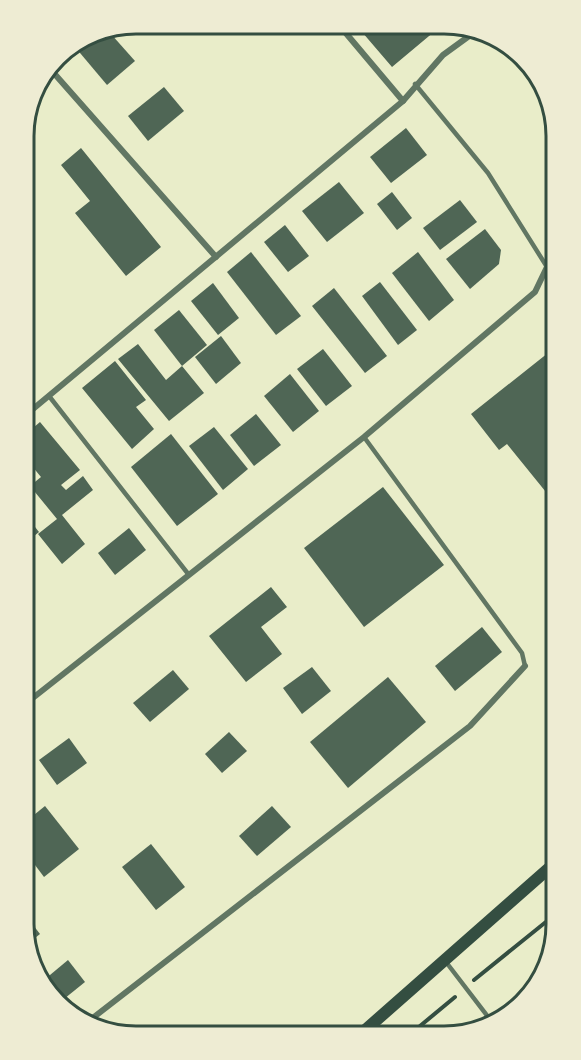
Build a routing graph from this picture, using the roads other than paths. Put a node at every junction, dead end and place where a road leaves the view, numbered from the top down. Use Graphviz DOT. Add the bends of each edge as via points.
graph roads {
  1 [pos="347,34"];
  2 [pos="468,37"];
  3 [pos="56,75"];
  4 [pos="416,84"];
  5 [pos="403,101"];
  6 [pos="216,257"];
  7 [pos="546,259"];
  8 [pos="546,272"];
  9 [pos="49,396"];
  10 [pos="34,408"];
  11 [pos="364,437"];
  12 [pos="189,575"];
  13 [pos="525,666"];
  14 [pos="34,696"];
  15 [pos="546,871"];
  16 [pos="443,959"];
  17 [pos="95,1016"];
  18 [pos="487,1016"];
  19 [pos="370,1026"];
  1 -- 5 [label="street"];
  2 -- 4 [label="street" via="443,55"];
  3 -- 6 [label="street"];
  4 -- 5 [label="street"];
  4 -- 7 [label="lane" via="488,173"];
  5 -- 6 [label="street"];
  6 -- 9 [label="street"];
  8 -- 11 [label="street" via="535,292"];
  9 -- 10 [label="street"];
  9 -- 12 [label="lane"];
  11 -- 12 [label="street"];
  11 -- 13 [label="lane" via="522,653"];
  12 -- 14 [label="street"];
  13 -- 17 [label="street" via="470,726"];
  15 -- 16 [label="main road"];
  16 -- 18 [label="lane"];
  16 -- 19 [label="main road"];
}
